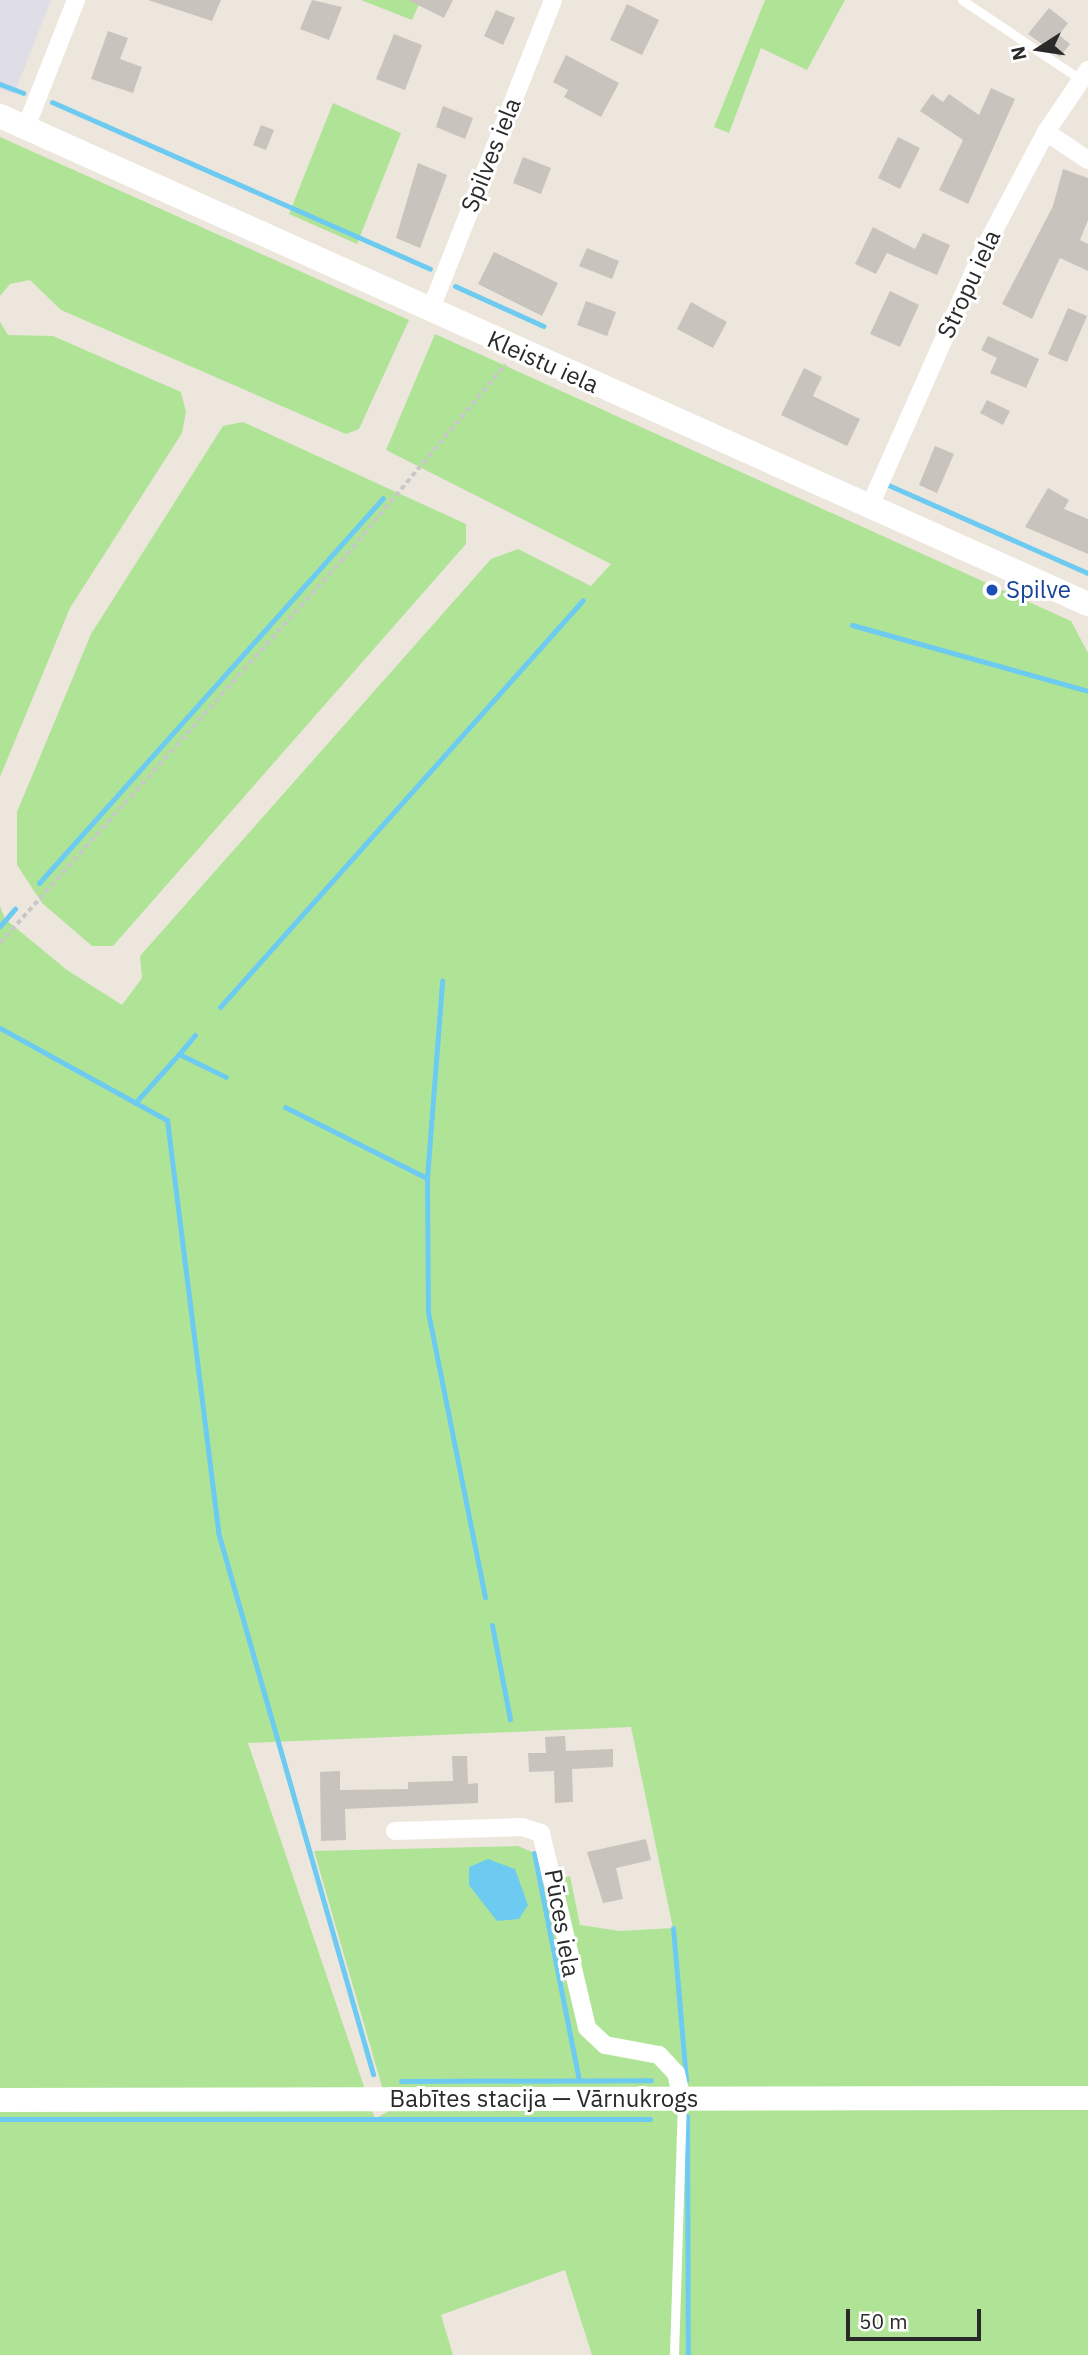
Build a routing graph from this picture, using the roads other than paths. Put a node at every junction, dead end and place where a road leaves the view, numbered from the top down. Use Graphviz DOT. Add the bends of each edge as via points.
graph roads {
  1 [pos="76,0"];
  2 [pos="553,0"];
  3 [pos="962,0"];
  4 [pos="1084,74"];
  5 [pos="0,116"];
  6 [pos="26,127"];
  7 [pos="1046,132"];
  8 [pos="1088,160"];
  9 [pos="430,311"];
  10 [pos="869,508"];
  11 [pos="1088,604"];
  12 [pos="395,1831"];
  13 [pos="1088,2098"];
  14 [pos="682,2099"];
  15 [pos="0,2100"];
  16 [pos="674,2355"];
  1 -- 6 [label="street"];
  2 -- 9 [label="street, Spilves iela"];
  3 -- 4 [label="lane"];
  4 -- 7 [label="street, Stropu iela"];
  5 -- 6 [label="street, Kleistu iela"];
  6 -- 9 [label="street, Kleistu iela"];
  7 -- 8 [label="street"];
  7 -- 10 [label="street, Stropu iela" via="983,251"];
  9 -- 10 [label="street, Kleistu iela"];
  10 -- 11 [label="street, Kleistu iela"];
  12 -- 14 [label="street, Pūces iela" via="522,1827 541,1833 587,2028 605,2045 659,2055 676,2073"];
  13 -- 14 [label="street, Babītes stacija — Vārnukrogs"];
  14 -- 15 [label="street, Babītes stacija — Vārnukrogs"];
  14 -- 16 [label="lane"];
}
